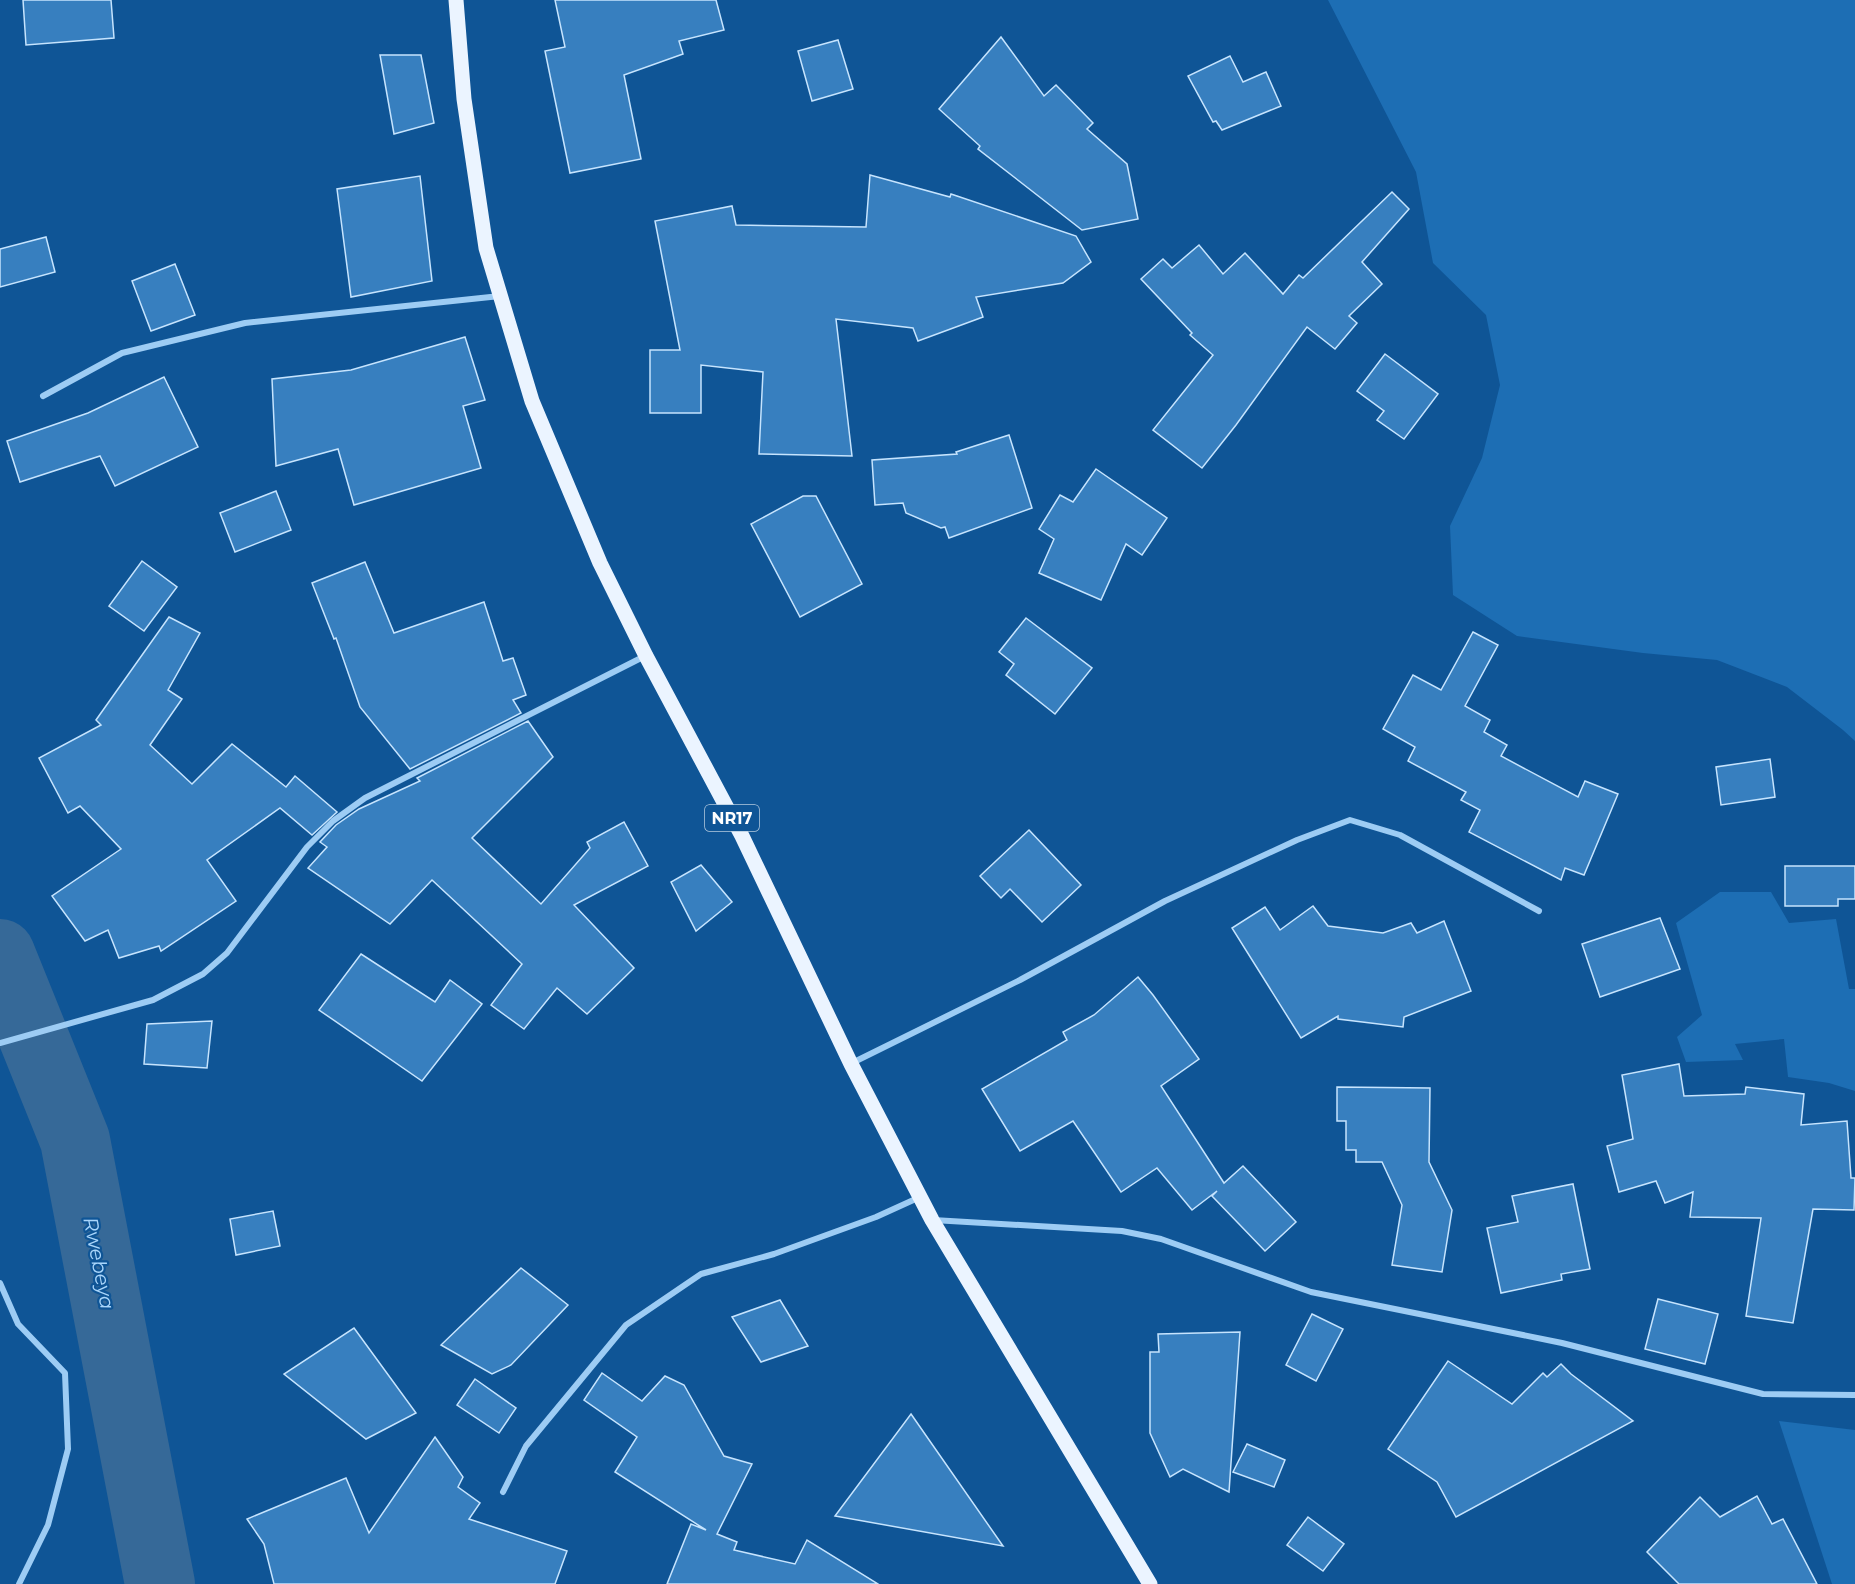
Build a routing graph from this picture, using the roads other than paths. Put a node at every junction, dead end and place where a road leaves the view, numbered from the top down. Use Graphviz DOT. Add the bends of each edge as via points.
graph roads {
  1 [pos="456,0"];
  2 [pos="500,296"];
  3 [pos="43,396"];
  4 [pos="646,656"];
  5 [pos="1539,911"];
  6 [pos="0,1043"];
  7 [pos="851,1064"];
  8 [pos="921,1197"];
  9 [pos="933,1220"];
  10 [pos="0,1283"];
  11 [pos="1855,1395"];
  12 [pos="503,1492"];
  13 [pos="20,1584"];
  14 [pos="1150,1584"];
  1 -- 2 [label="main road, NR17" via="472,168 486,248"];
  2 -- 3 [label="street" via="245,323 122,353"];
  2 -- 4 [label="main road, NR17" via="532,401 600,563"];
  4 -- 6 [label="street" via="357,803 307,847 227,953 203,974 153,999"];
  4 -- 7 [label="main road, NR17" via="742,836"];
  5 -- 7 [label="street" via="1400,835 1350,820 1165,901 1020,980"];
  7 -- 8 [label="main road, NR17"];
  8 -- 9 [label="main road, NR17"];
  8 -- 12 [label="street" via="774,1254 701,1274 626,1325 526,1446"];
  9 -- 11 [label="street" via="1132,1233 1161,1239 1311,1292 1562,1343 1763,1394"];
  9 -- 14 [label="main road, NR17"];
  10 -- 13 [label="street" via="18,1324 65,1373 68,1449 48,1525"];
}
